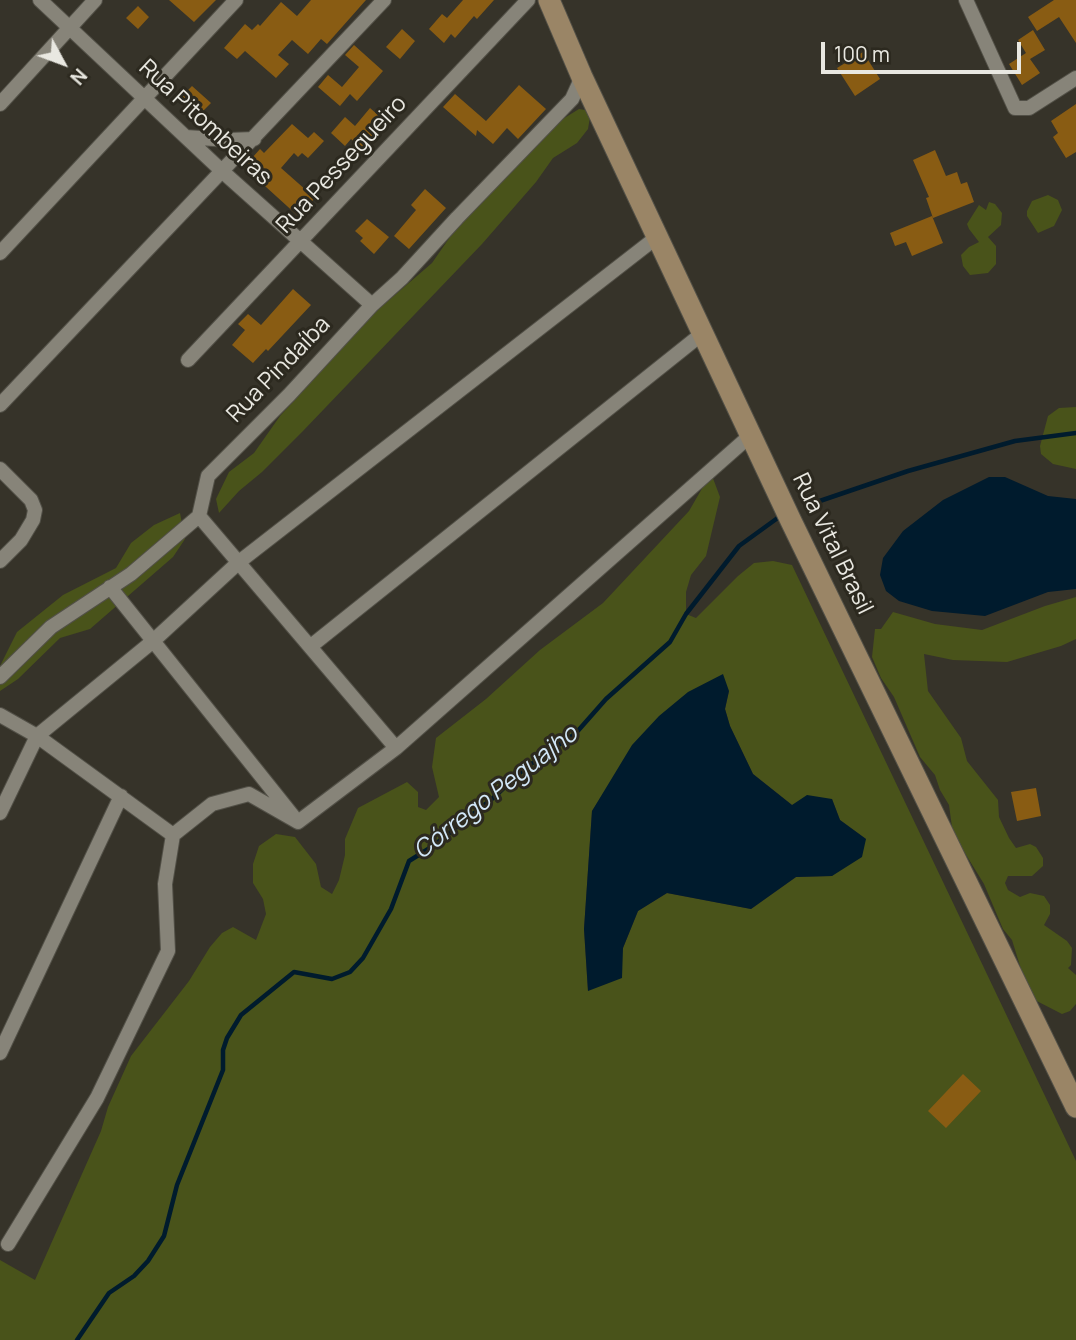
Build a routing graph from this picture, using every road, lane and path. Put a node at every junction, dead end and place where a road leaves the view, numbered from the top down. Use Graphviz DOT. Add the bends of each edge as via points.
graph roads {
  1 [pos="40,0"];
  2 [pos="95,0"];
  3 [pos="236,0"];
  4 [pos="384,0"];
  5 [pos="528,0"];
  6 [pos="549,0"];
  7 [pos="965,0"];
  8 [pos="70,27"];
  9 [pos="582,77"];
  10 [pos="1076,78"];
  11 [pos="145,98"];
  12 [pos="0,104"];
  13 [pos="186,137"];
  14 [pos="254,139"];
  15 [pos="223,172"];
  16 [pos="657,237"];
  17 [pos="300,243"];
  18 [pos="0,253"];
  19 [pos="372,305"];
  20 [pos="703,333"];
  21 [pos="188,360"];
  22 [pos="0,405"];
  23 [pos="751,433"];
  24 [pos="0,469"];
  25 [pos="199,516"];
  26 [pos="0,561"];
  27 [pos="239,562"];
  28 [pos="110,587"];
  29 [pos="152,642"];
  30 [pos="311,646"];
  31 [pos="0,677"];
  32 [pos="0,715"];
  33 [pos="37,736"];
  34 [pos="396,748"];
  35 [pos="121,796"];
  36 [pos="0,813"];
  37 [pos="298,822"];
  38 [pos="173,835"];
  39 [pos="0,1053"];
  40 [pos="1076,1107"];
  41 [pos="8,1244"];
  1 -- 8 [label="street, Rua Pitombeiras"];
  2 -- 8 [label="street"];
  3 -- 11 [label="street"];
  4 -- 14 [label="street"];
  5 -- 17 [label="street, Rua Pessegueiro"];
  6 -- 9 [label="main road, Rua Vital Brasil"];
  7 -- 10 [label="street" via="1015,108 1029,108"];
  8 -- 11 [label="street, Rua Pitombeiras"];
  8 -- 12 [label="street"];
  9 -- 16 [label="main road, Rua Vital Brasil"];
  9 -- 19 [label="street, Rua Pindaíba" via="572,99"];
  11 -- 13 [label="street, Rua Pitombeiras"];
  11 -- 18 [label="street"];
  13 -- 14 [label="street"];
  13 -- 15 [label="street, Rua Pitombeiras"];
  14 -- 15 [label="street"];
  15 -- 17 [label="street, Rua Pitombeiras"];
  15 -- 22 [label="street"];
  16 -- 20 [label="main road, Rua Vital Brasil"];
  16 -- 27 [label="street"];
  17 -- 19 [label="street, Rua Pitombeiras"];
  17 -- 21 [label="street, Rua Pessegueiro"];
  19 -- 25 [label="street, Rua Pindaíba" via="208,476"];
  20 -- 23 [label="main road, Rua Vital Brasil"];
  20 -- 30 [label="street"];
  23 -- 34 [label="street"];
  23 -- 40 [label="main road, Rua Vital Brasil"];
  24 -- 26 [label="street" via="31,500 34,510 21,540"];
  25 -- 27 [label="street"];
  25 -- 28 [label="street" via="131,575"];
  27 -- 29 [label="street"];
  27 -- 30 [label="street"];
  28 -- 29 [label="street"];
  28 -- 31 [label="street" via="51,627"];
  29 -- 33 [label="street"];
  29 -- 37 [label="street"];
  30 -- 34 [label="street"];
  32 -- 33 [label="street"];
  33 -- 35 [label="street"];
  33 -- 36 [label="street"];
  34 -- 37 [label="street"];
  35 -- 38 [label="street"];
  35 -- 39 [label="street"];
  37 -- 38 [label="street" via="248,794 212,804"];
  38 -- 41 [label="street" via="165,884 168,951 97,1098"];
}
